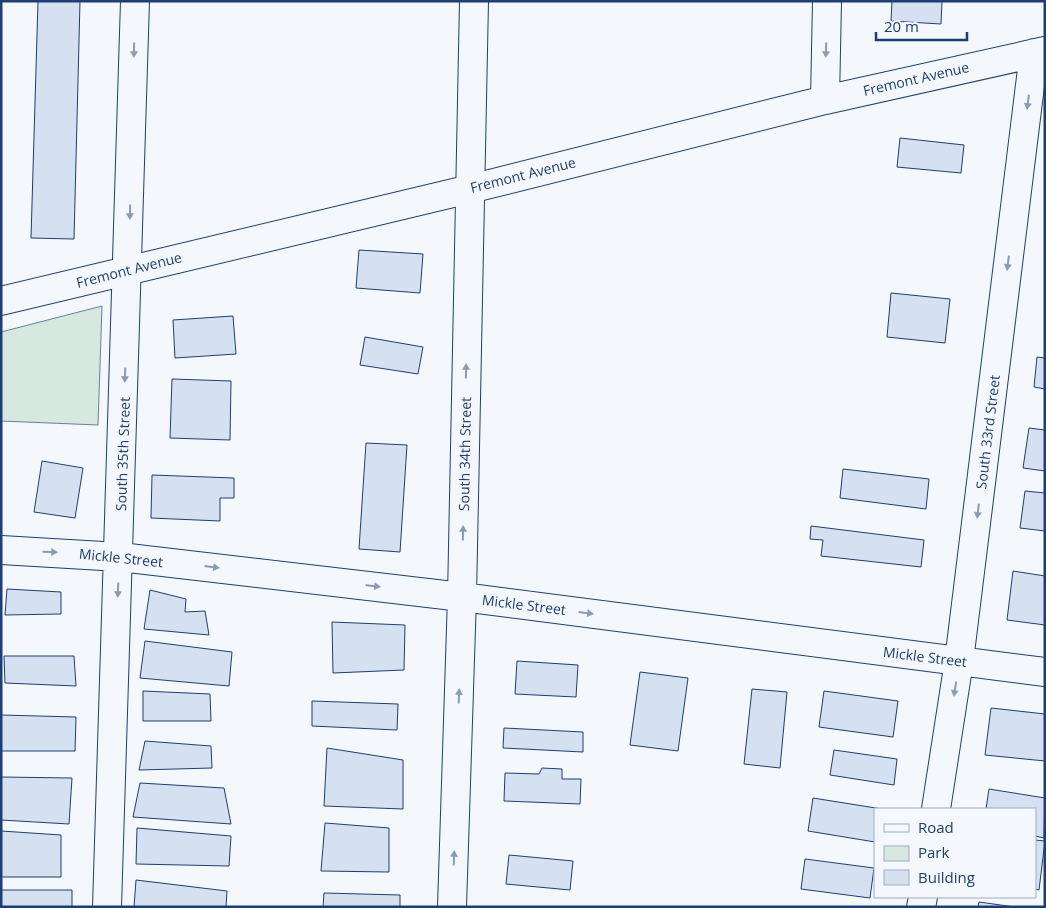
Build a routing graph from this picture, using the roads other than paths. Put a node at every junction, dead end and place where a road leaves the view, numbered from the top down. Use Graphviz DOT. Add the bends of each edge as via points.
graph roads {
  1 [pos="135,1"];
  2 [pos="474,1"];
  3 [pos="828,1"];
  4 [pos="1040,52"];
  5 [pos="825,100"];
  6 [pos="470,189"];
  7 [pos="128,269"];
  8 [pos="1,301"];
  9 [pos="1,550"];
  10 [pos="120,557"];
  11 [pos="462,597"];
  12 [pos="959,661"];
  13 [pos="1045,672"];
  14 [pos="936,808"];
  15 [pos="107,907"];
  16 [pos="452,907"];
  1 -- 7 [label="street, South 35th Street, one-way"];
  2 -- 6 [label="street, South 34th Street"];
  3 -- 5 [label="street, one-way"];
  4 -- 5 [label="street, Fremont Avenue"];
  4 -- 12 [label="street, South 33rd Street, one-way"];
  5 -- 6 [label="street, Fremont Avenue"];
  6 -- 7 [label="street, Fremont Avenue"];
  11 -- 6 [label="street, South 34th Street, one-way"];
  7 -- 8 [label="street, Fremont Avenue"];
  7 -- 10 [label="street, South 35th Street, one-way"];
  9 -- 10 [label="street, Mickle Street, one-way"];
  10 -- 11 [label="street, Mickle Street, one-way"];
  10 -- 15 [label="street, South 35th Street, one-way"];
  11 -- 12 [label="street, Mickle Street, one-way"];
  16 -- 11 [label="street, South 34th Street, one-way"];
  12 -- 13 [label="street, Mickle Street"];
  12 -- 14 [label="street, South 33rd Street, one-way"];
}
